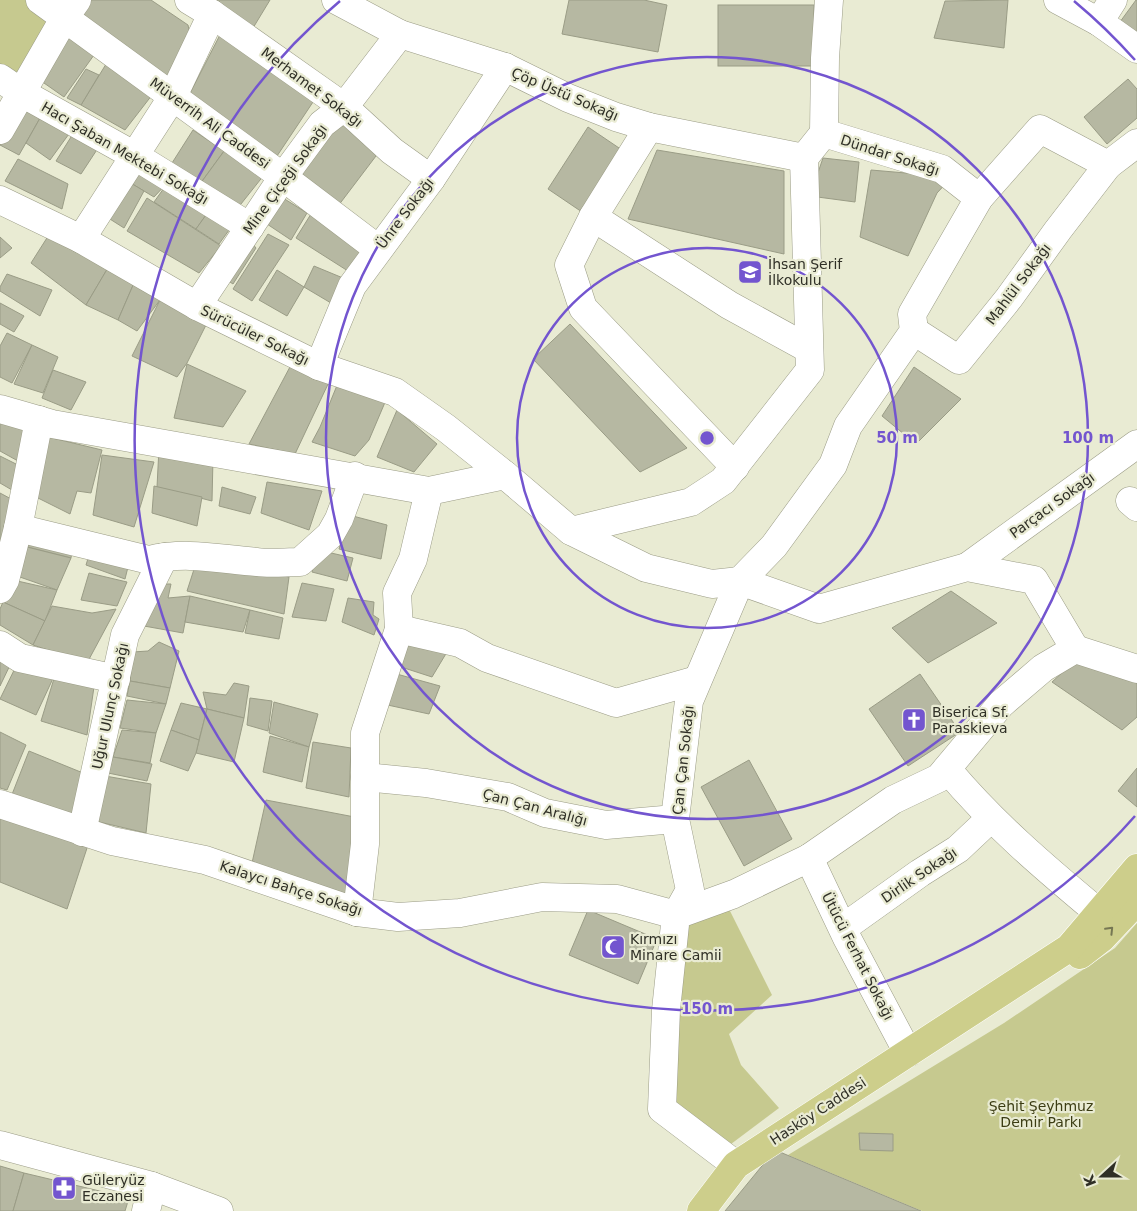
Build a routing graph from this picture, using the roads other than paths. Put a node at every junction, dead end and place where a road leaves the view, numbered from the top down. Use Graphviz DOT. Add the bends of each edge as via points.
graph roads {
  1 [pos="40,0"];
  2 [pos="336,0"];
  3 [pos="829,0"];
  4 [pos="1058,0"];
  5 [pos="200,7"];
  6 [pos="71,9"];
  7 [pos="1106,11"];
  8 [pos="400,34"];
  9 [pos="1137,49"];
  10 [pos="505,68"];
  11 [pos="11,85"];
  12 [pos="173,96"];
  13 [pos="344,107"];
  14 [pos="649,128"];
  15 [pos="0,130"];
  16 [pos="824,133"];
  17 [pos="1137,142"];
  18 [pos="135,156"];
  19 [pos="804,158"];
  20 [pos="1108,165"];
  21 [pos="283,177"];
  22 [pos="431,179"];
  23 [pos="979,198"];
  24 [pos="0,200"];
  25 [pos="593,217"];
  26 [pos="250,227"];
  27 [pos="81,239"];
  28 [pos="378,249"];
  29 [pos="197,306"];
  30 [pos="914,331"];
  31 [pos="809,349"];
  32 [pos="319,366"];
  33 [pos="0,409"];
  34 [pos="39,420"];
  35 [pos="1137,444"];
  36 [pos="735,467"];
  37 [pos="505,475"];
  38 [pos="355,476"];
  39 [pos="429,491"];
  40 [pos="18,528"];
  41 [pos="571,531"];
  42 [pos="164,557"];
  43 [pos="967,567"];
  44 [pos="740,581"];
  45 [pos="0,589"];
  46 [pos="399,629"];
  47 [pos="0,645"];
  48 [pos="1074,649"];
  49 [pos="1137,669"];
  50 [pos="116,679"];
  51 [pos="698,680"];
  52 [pos="947,769"];
  53 [pos="365,777"];
  54 [pos="0,804"];
  55 [pos="991,818"];
  56 [pos="675,819"];
  57 [pos="82,832"];
  58 [pos="809,858"];
  59 [pos="1137,868"];
  60 [pos="1137,901"];
  61 [pos="357,912"];
  62 [pos="1099,913"];
  63 [pos="676,915"];
  64 [pos="843,928"];
  65 [pos="949,1026"];
  66 [pos="908,1053"];
  67 [pos="0,1145"];
  68 [pos="736,1165"];
  69 [pos="149,1198"];
  70 [pos="219,1211"];
  71 [pos="701,1211"];
  1 -- 6 [label="street, Müverrih Ali Caddesi"];
  2 -- 8 [label="street, Çöp Üstü Sokağı"];
  3 -- 16 [label="street"];
  4 -- 7 [label="street"];
  5 -- 12 [label="street"];
  5 -- 13 [label="street, Merhamet Sokağı"];
  6 -- 11 [label="street"];
  6 -- 12 [label="street, Müverrih Ali Caddesi"];
  7 -- 9 [label="street"];
  8 -- 10 [label="street, Çöp Üstü Sokağı"];
  8 -- 13 [label="street, Mine Çiçeği Sokağı"];
  10 -- 14 [label="street, Çöp Üstü Sokağı" via="568,98"];
  10 -- 22 [label="street, Ünre Sokağı"];
  11 -- 15 [label="street"];
  11 -- 18 [label="street, Hacı Şaban Mektebi Sokağı"];
  12 -- 18 [label="street"];
  12 -- 21 [label="street, Müverrih Ali Caddesi"];
  13 -- 21 [label="street, Mine Çiçeği Sokağı" via="322,124"];
  13 -- 22 [label="street, Merhamet Sokağı" via="392,150"];
  14 -- 19 [label="street, Çöp Üstü Sokağı"];
  14 -- 25 [label="street"];
  16 -- 19 [label="street"];
  16 -- 23 [label="street, Dündar Sokağı" via="942,169"];
  17 -- 20 [label="street"];
  18 -- 26 [label="street, Hacı Şaban Mektebi Sokağı"];
  18 -- 27 [label="street"];
  19 -- 31 [label="street"];
  20 -- 23 [label="street" via="1040,129"];
  20 -- 30 [label="street, Mahlül Sokağı" via="959,360"];
  21 -- 26 [label="street, Mine Çiçeği Sokağı"];
  21 -- 28 [label="street, Müverrih Ali Caddesi"];
  22 -- 28 [label="street, Ünre Sokağı"];
  23 -- 30 [label="street" via="912,314"];
  24 -- 27 [label="street, Sürücüler Sokağı"];
  25 -- 31 [label="street" via="729,305"];
  25 -- 36 [label="street" via="569,265 583,308"];
  26 -- 29 [label="street, Mine Çiçeği Sokağı"];
  27 -- 29 [label="street, Sürücüler Sokağı"];
  28 -- 32 [label="street, Ünre Sokağı" via="352,286"];
  29 -- 32 [label="street, Sürücüler Sokağı"];
  30 -- 44 [label="street" via="848,426 832,464 774,546"];
  31 -- 36 [label="street" via="810,370"];
  32 -- 37 [label="street, Sürücüler Sokağı" via="395,392"];
  33 -- 34 [label="street"];
  34 -- 38 [label="street"];
  34 -- 40 [label="street"];
  35 -- 43 [label="street, Parçacı Sokağı"];
  36 -- 41 [label="street" via="724,481 691,502"];
  37 -- 39 [label="street"];
  37 -- 41 [label="street, Sürücüler Sokağı"];
  38 -- 39 [label="street"];
  38 -- 42 [label="street" via="330,535 300,562 258,562 200,555"];
  39 -- 46 [label="street" via="413,559 397,593"];
  40 -- 42 [label="street" via="149,560"];
  40 -- 45 [label="street"];
  41 -- 44 [label="street, Sürücüler Sokağı" via="646,568 712,584"];
  42 -- 50 [label="street, Uğur Ulunç Sokağı" via="125,635"];
  43 -- 44 [label="street" via="819,609"];
  43 -- 48 [label="street" via="1034,580"];
  44 -- 51 [label="street, Çan Çan Sokağı"];
  46 -- 51 [label="street" via="460,643 487,658 616,703"];
  46 -- 53 [label="street" via="365,733"];
  47 -- 50 [label="street" via="20,658"];
  48 -- 49 [label="street"];
  48 -- 52 [label="street" via="1044,668 1000,704"];
  50 -- 57 [label="street, Uğur Ulunç Sokağı"];
  51 -- 56 [label="street, Çan Çan Sokağı" via="689,701"];
  52 -- 55 [label="street"];
  52 -- 58 [label="street" via="939,778 893,800"];
  53 -- 56 [label="street, Çan Çan Aralığı" via="426,783 508,797 545,813 606,825"];
  53 -- 61 [label="street" via="365,844"];
  54 -- 57 [label="street, Kalaycı Bahçe Sokağı"];
  55 -- 62 [label="street"];
  55 -- 64 [label="street, Dirlik Sokağı" via="958,849"];
  56 -- 63 [label="street, Çan Çan Sokağı" via="690,890"];
  57 -- 61 [label="street, Kalaycı Bahçe Sokağı" via="112,842 205,860"];
  58 -- 63 [label="street" via="734,894"];
  58 -- 64 [label="street, Ütücü Ferhat Sokağı"];
  59 -- 62 [label="main road"];
  65 -- 60 [label="main road, one-way" via="1052,977 1102,938"];
  61 -- 63 [label="street, Kalaycı Bahçe Sokağı" via="398,918 460,913 542,897 617,899"];
  62 -- 65 [label="main road" via="1069,948"];
  63 -- 68 [label="street" via="666,1010 662,1110"];
  64 -- 66 [label="street, Ütücü Ferhat Sokağı"];
  65 -- 66 [label="main road, Hasköy Caddesi"];
  66 -- 68 [label="main road, Hasköy Caddesi"];
  67 -- 69 [label="street"];
  68 -- 71 [label="main road, Hasköy Caddesi"];
  69 -- 70 [label="street"];
}
